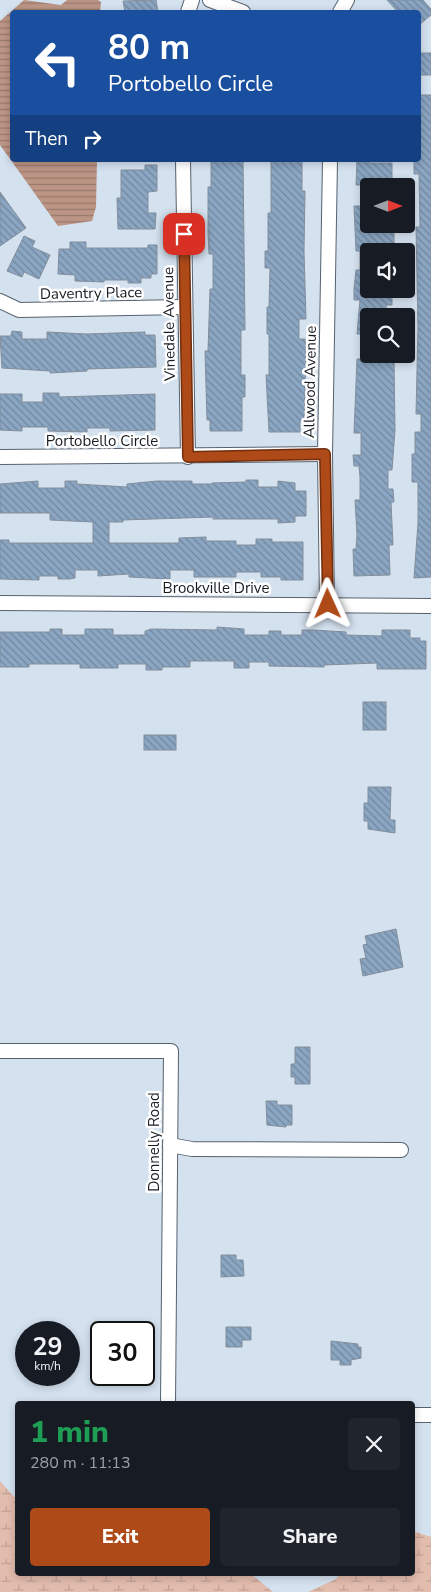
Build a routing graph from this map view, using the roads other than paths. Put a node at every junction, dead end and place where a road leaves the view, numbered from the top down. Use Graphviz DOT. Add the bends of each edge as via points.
graph roads {
  1 [pos="210,0"];
  2 [pos="238,10"];
  3 [pos="183,162"];
  4 [pos="330,162"];
  5 [pos="0,301"];
  6 [pos="184,307"];
  7 [pos="325,454"];
  8 [pos="0,457"];
  9 [pos="188,457"];
  10 [pos="0,603"];
  11 [pos="328,604"];
  12 [pos="431,606"];
  13 [pos="0,1051"];
  14 [pos="170,1145"];
  15 [pos="401,1150"];
  16 [pos="168,1401"];
  17 [pos="431,1414"];
  18 [pos="415,1415"];
  1 -- 2 [label="street"];
  3 -- 6 [label="street, Vinedale Avenue"];
  4 -- 7 [label="street, Allwood Avenue"];
  5 -- 6 [label="street, Daventry Place" via="19,310"];
  6 -- 9 [label="street, Vinedale Avenue"];
  7 -- 9 [label="street, Portobello Circle"];
  7 -- 11 [label="street, Allwood Avenue"];
  8 -- 9 [label="street, Portobello Circle"];
  10 -- 11 [label="street, Brookville Drive"];
  11 -- 12 [label="street, Brookville Drive"];
  13 -- 14 [label="street, Donnelly Road" via="171,1050"];
  14 -- 15 [label="street" via="192,1149"];
  14 -- 16 [label="street, Donnelly Road"];
  17 -- 18 [label="street"];
}
